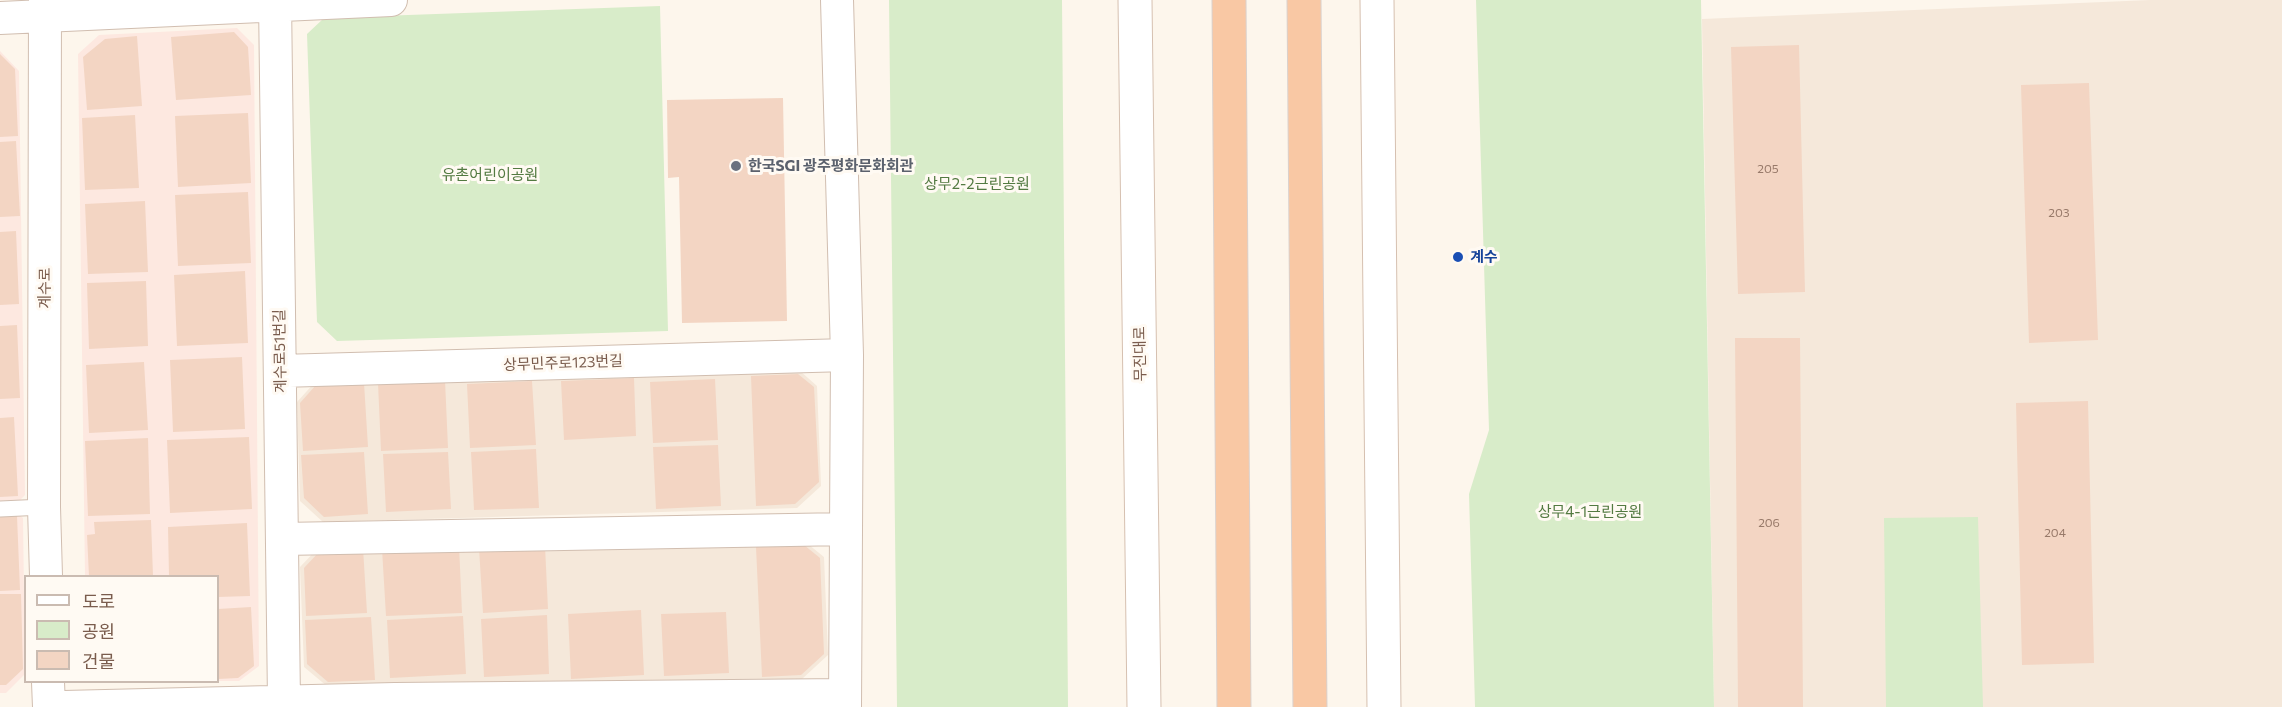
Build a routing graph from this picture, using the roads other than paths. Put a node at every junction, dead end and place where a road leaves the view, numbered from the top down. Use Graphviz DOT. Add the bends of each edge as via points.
graph roads {
  1 [pos="391,0"];
  2 [pos="837,0"];
  3 [pos="1136,0"];
  4 [pos="1229,0"];
  5 [pos="1304,0"];
  6 [pos="1377,0"];
  7 [pos="275,2"];
  8 [pos="45,8"];
  9 [pos="0,18"];
  10 [pos="847,355"];
  11 [pos="280,370"];
  12 [pos="44,507"];
  13 [pos="0,509"];
  14 [pos="846,529"];
  15 [pos="282,539"];
  16 [pos="46,575"];
  17 [pos="48,683"];
  18 [pos="284,701"];
  19 [pos="845,701"];
  20 [pos="395,703"];
  21 [pos="49,707"];
  22 [pos="64,707"];
  23 [pos="1144,707"];
  24 [pos="1234,707"];
  25 [pos="1310,707"];
  26 [pos="1384,707"];
  1 -- 7 [label="street"];
  2 -- 10 [label="street"];
  3 -- 23 [label="main road, 무진대로"];
  4 -- 24 [label="highway"];
  5 -- 25 [label="highway"];
  6 -- 26 [label="main road"];
  7 -- 8 [label="street"];
  7 -- 11 [label="street, 계수로51번길"];
  8 -- 9 [label="street"];
  8 -- 12 [label="street, 계수로"];
  10 -- 11 [label="street, 상무민주로123번길"];
  10 -- 14 [label="street"];
  11 -- 15 [label="street, 계수로51번길"];
  12 -- 13 [label="lane"];
  12 -- 16 [label="street, 계수로"];
  14 -- 15 [label="street"];
  14 -- 19 [label="street"];
  15 -- 18 [label="street, 계수로51번길"];
  17 -- 21 [label="street"];
  18 -- 20 [label="street"];
  18 -- 22 [label="street"];
  19 -- 20 [label="street"];
}
